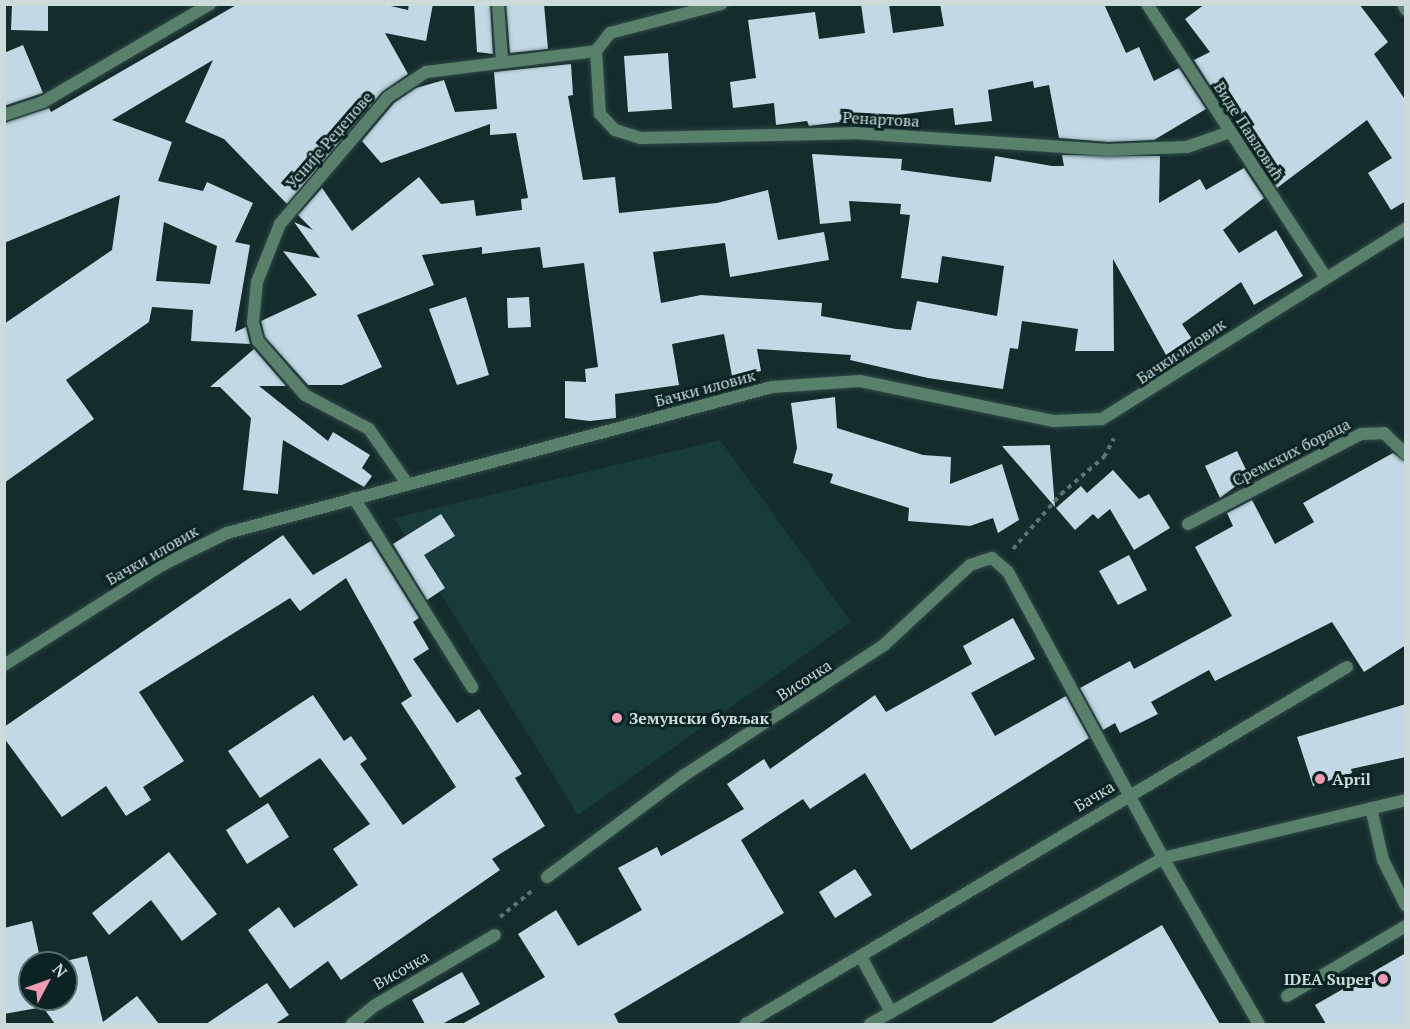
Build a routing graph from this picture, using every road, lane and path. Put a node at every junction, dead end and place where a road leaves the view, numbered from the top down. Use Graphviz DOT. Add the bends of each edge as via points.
graph roads {
  1 [pos="210,4"];
  2 [pos="498,4"];
  3 [pos="721,4"];
  4 [pos="1147,4"];
  5 [pos="1403,4"];
  6 [pos="1406,10"];
  7 [pos="597,51"];
  8 [pos="502,61"];
  9 [pos="4,115"];
  10 [pos="1230,132"];
  11 [pos="1406,228"];
  12 [pos="1324,275"];
  13 [pos="1130,406"];
  14 [pos="1406,454"];
  15 [pos="406,482"];
  16 [pos="354,498"];
  17 [pos="1188,524"];
  18 [pos="1001,564"];
  19 [pos="4,665"];
  20 [pos="1347,667"];
  21 [pos="472,687"];
  22 [pos="1129,794"];
  23 [pos="1406,800"];
  24 [pos="1371,808"];
  25 [pos="1163,858"];
  26 [pos="547,877"];
  27 [pos="1406,906"];
  28 [pos="1406,926"];
  29 [pos="495,935"];
  30 [pos="861,957"];
  31 [pos="1287,996"];
  32 [pos="891,1012"];
  33 [pos="352,1024"];
  34 [pos="746,1024"];
  35 [pos="870,1024"];
  36 [pos="1259,1024"];
  1 -- 9 [label="street" via="43,102"];
  2 -- 8 [label="street"];
  3 -- 7 [label="street" via="617,30 603,38"];
  4 -- 10 [label="street, Виде Павловић"];
  5 -- 6 [label="street"];
  7 -- 8 [label="street, Усније Реџепове"];
  7 -- 10 [label="street, Ренартова" via="600,114 615,130 641,138 855,133 1108,150 1187,147"];
  8 -- 15 [label="street, Усније Реџепове" via="426,72 388,97 280,224 257,282 253,322 270,358 318,404 369,429"];
  10 -- 12 [label="street, Виде Павловић"];
  11 -- 12 [label="street, Бачки иловик"];
  12 -- 13 [label="street, Бачки иловик"];
  13 -- 15 [label="street, Бачки иловик" via="1102,419 1071,424 893,385 803,382"];
  13 -- 18 [label="path" via="1104,457 1061,494"];
  14 -- 17 [label="street, Сремских бораца" via="1384,433 1361,434"];
  15 -- 16 [label="street, Бачки иловик"];
  16 -- 19 [label="street, Бачки иловик" via="196,546"];
  16 -- 21 [label="street"];
  18 -- 22 [label="street"];
  18 -- 26 [label="street, Височка" via="992,558 970,565 884,645 683,776"];
  20 -- 22 [label="street, Бачка"];
  22 -- 25 [label="street"];
  22 -- 30 [label="street, Бачка"];
  23 -- 24 [label="street"];
  24 -- 25 [label="street"];
  24 -- 27 [label="street" via="1383,860"];
  25 -- 32 [label="street"];
  25 -- 36 [label="street"];
  26 -- 29 [label="path" via="500,916"];
  28 -- 31 [label="street"];
  29 -- 33 [label="street, Височка" via="374,1005"];
  30 -- 32 [label="street"];
  30 -- 34 [label="street, Бачка"];
  32 -- 35 [label="street"];
}
